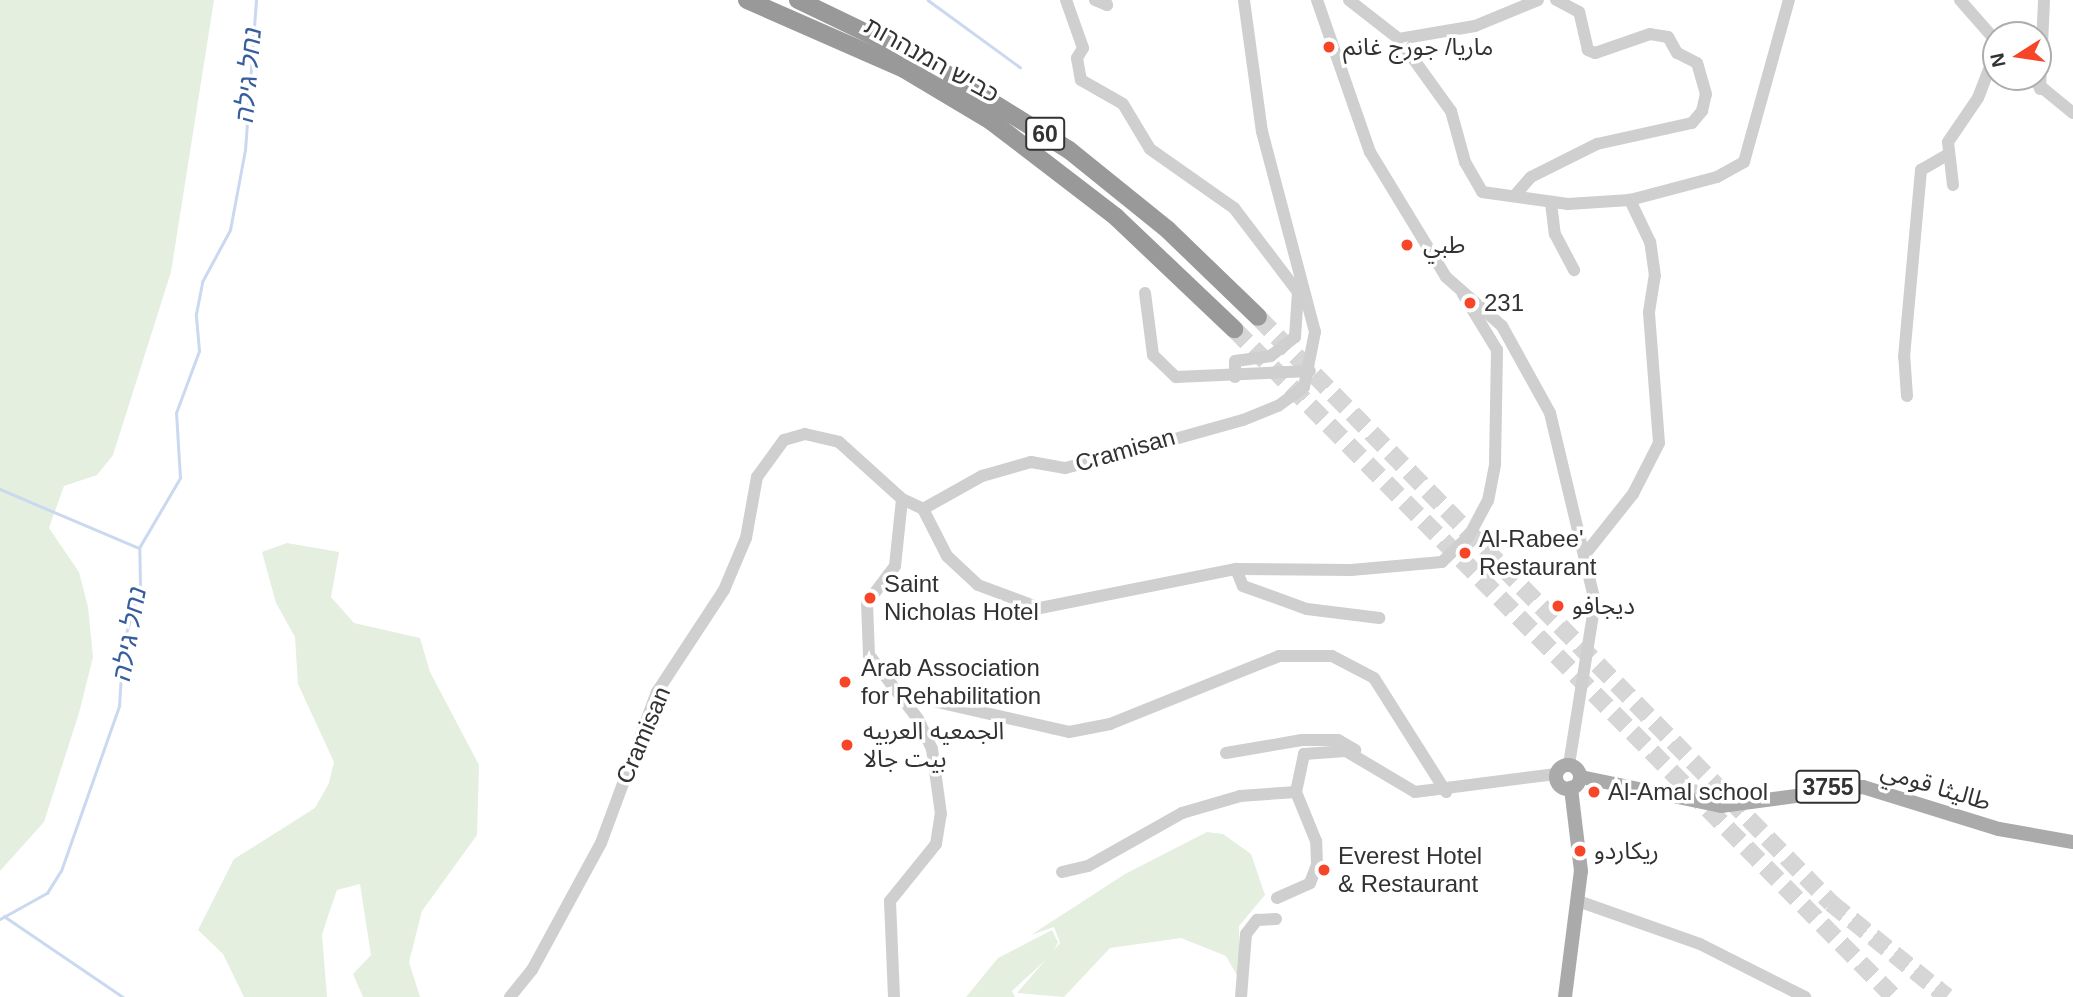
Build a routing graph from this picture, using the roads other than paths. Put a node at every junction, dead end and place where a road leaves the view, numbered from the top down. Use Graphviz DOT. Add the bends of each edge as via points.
graph roads {
  1 [pos="747,0"];
  2 [pos="798,0"];
  3 [pos="1066,0"];
  4 [pos="1095,0"];
  5 [pos="1105,0"];
  6 [pos="1317,0"];
  7 [pos="1349,0"];
  8 [pos="1538,0"];
  9 [pos="1556,0"];
  10 [pos="1789,0"];
  11 [pos="1961,0"];
  12 [pos="2044,0"];
  13 [pos="1243,1"];
  14 [pos="2043,21"];
  15 [pos="1982,25"];
  16 [pos="1399,38"];
  17 [pos="1982,81"];
  18 [pos="2043,91"];
  19 [pos="2073,113"];
  20 [pos="1947,155"];
  21 [pos="1953,185"];
  22 [pos="1517,193"];
  23 [pos="1630,200"];
  24 [pos="1551,202"];
  25 [pos="1574,270"];
  26 [pos="1145,293"];
  27 [pos="1463,294"];
  28 [pos="1258,317"];
  29 [pos="1234,329"];
  30 [pos="1310,371"];
  31 [pos="1235,377"];
  32 [pos="1907,396"];
  33 [pos="902,499"];
  34 [pos="923,509"];
  35 [pos="1586,554"];
  36 [pos="1236,569"];
  37 [pos="1379,618"];
  38 [pos="902,694"];
  39 [pos="1226,753"];
  40 [pos="1359,763"];
  41 [pos="1569,764"];
  42 [pos="1556,774"];
  43 [pos="1581,777"];
  44 [pos="1571,789"];
  45 [pos="1296,792"];
  46 [pos="1446,792"];
  47 [pos="2073,842"];
  48 [pos="1062,872"];
  49 [pos="1277,898"];
  50 [pos="1578,901"];
  51 [pos="1276,919"];
  52 [pos="510,997"];
  53 [pos="894,997"];
  54 [pos="1241,997"];
  55 [pos="1564,997"];
  56 [pos="1805,997"];
  1 -- 29 [label="highway, כביש המנהרות / 60" via="904,69 991,121 1107,208"];
  2 -- 28 [label="highway, כביש המנהרות / 60" via="927,62 1069,150 1168,230"];
  3 -- 31 [label="street" via="1083,48 1077,58 1081,80 1096,94 1123,104 1150,149 1234,208 1298,292 1295,337 1271,356 1235,361"];
  4 -- 5 [label="street" via="1107,5"];
  6 -- 27 [label="street" via="1370,152"];
  7 -- 16 [label="street"];
  8 -- 16 [label="street" via="1475,26"];
  9 -- 22 [label="street" via="1579,12 1588,50 1595,53 1650,34 1668,37 1677,53 1697,63 1706,94 1702,111 1692,123 1597,144 1531,177"];
  10 -- 23 [label="street" via="1744,162 1717,177"];
  11 -- 15 [label="street"];
  12 -- 14 [label="street"];
  13 -- 30 [label="street, Cramisan" via="1262,132 1309,295 1315,332"];
  16 -- 22 [label="street" via="1451,111 1465,162 1482,192"];
  17 -- 20 [label="street"];
  18 -- 19 [label="street"];
  20 -- 21 [label="street"];
  20 -- 32 [label="street" via="1921,170 1904,357"];
  22 -- 24 [label="street"];
  23 -- 24 [label="street"];
  23 -- 35 [label="street" via="1650,243 1655,276 1649,312 1659,443 1633,494"];
  24 -- 25 [label="street" via="1555,234"];
  26 -- 31 [label="street" via="1149,343 1166,372"];
  27 -- 35 [label="street" via="1502,326 1536,377"];
  27 -- 36 [label="street" via="1497,350 1499,388 1488,500 1469,536 1442,562 1416,566"];
  30 -- 31 [label="street"];
  30 -- 34 [label="street, Cramisan" via="1296,396 1242,420 1065,468 1031,462 1008,468 956,485"];
  33 -- 34 [label="street, Cramisan"];
  33 -- 38 [label="street" via="895,566 869,593 866,618 871,662"];
  33 -- 52 [label="street, Cramisan" via="839,442 805,434 784,440 765,460 735,567 657,692 601,843 532,970"];
  34 -- 36 [label="street" via="947,556 978,585 1040,608"];
  35 -- 41 [label="street" via="1595,602"];
  36 -- 37 [label="street" via="1243,586 1307,609"];
  38 -- 46 [label="street" via="1069,732 1110,724 1279,656 1332,656 1374,678"];
  38 -- 53 [label="street" via="932,749 941,814 936,844 890,901"];
  39 -- 40 [label="street" via="1338,740 1354,747"];
  40 -- 45 [label="street" via="1346,751 1304,754"];
  40 -- 46 [label="street" via="1415,792"];
  41 -- 42 [label="main road"];
  41 -- 43 [label="main road"];
  42 -- 44 [label="main road" via="1559,784"];
  42 -- 46 [label="street"];
  43 -- 44 [label="main road"];
  43 -- 47 [label="main road, طاليثا قومي / 3755" via="1721,806 1863,787 1999,829"];
  44 -- 50 [label="main road"];
  45 -- 48 [label="street" via="1240,796 1182,813 1088,866"];
  45 -- 49 [label="street" via="1316,841 1317,865 1310,883"];
  50 -- 55 [label="main road"];
  50 -- 56 [label="street" via="1700,944"];
  51 -- 54 [label="street" via="1257,920 1246,933"];
}
